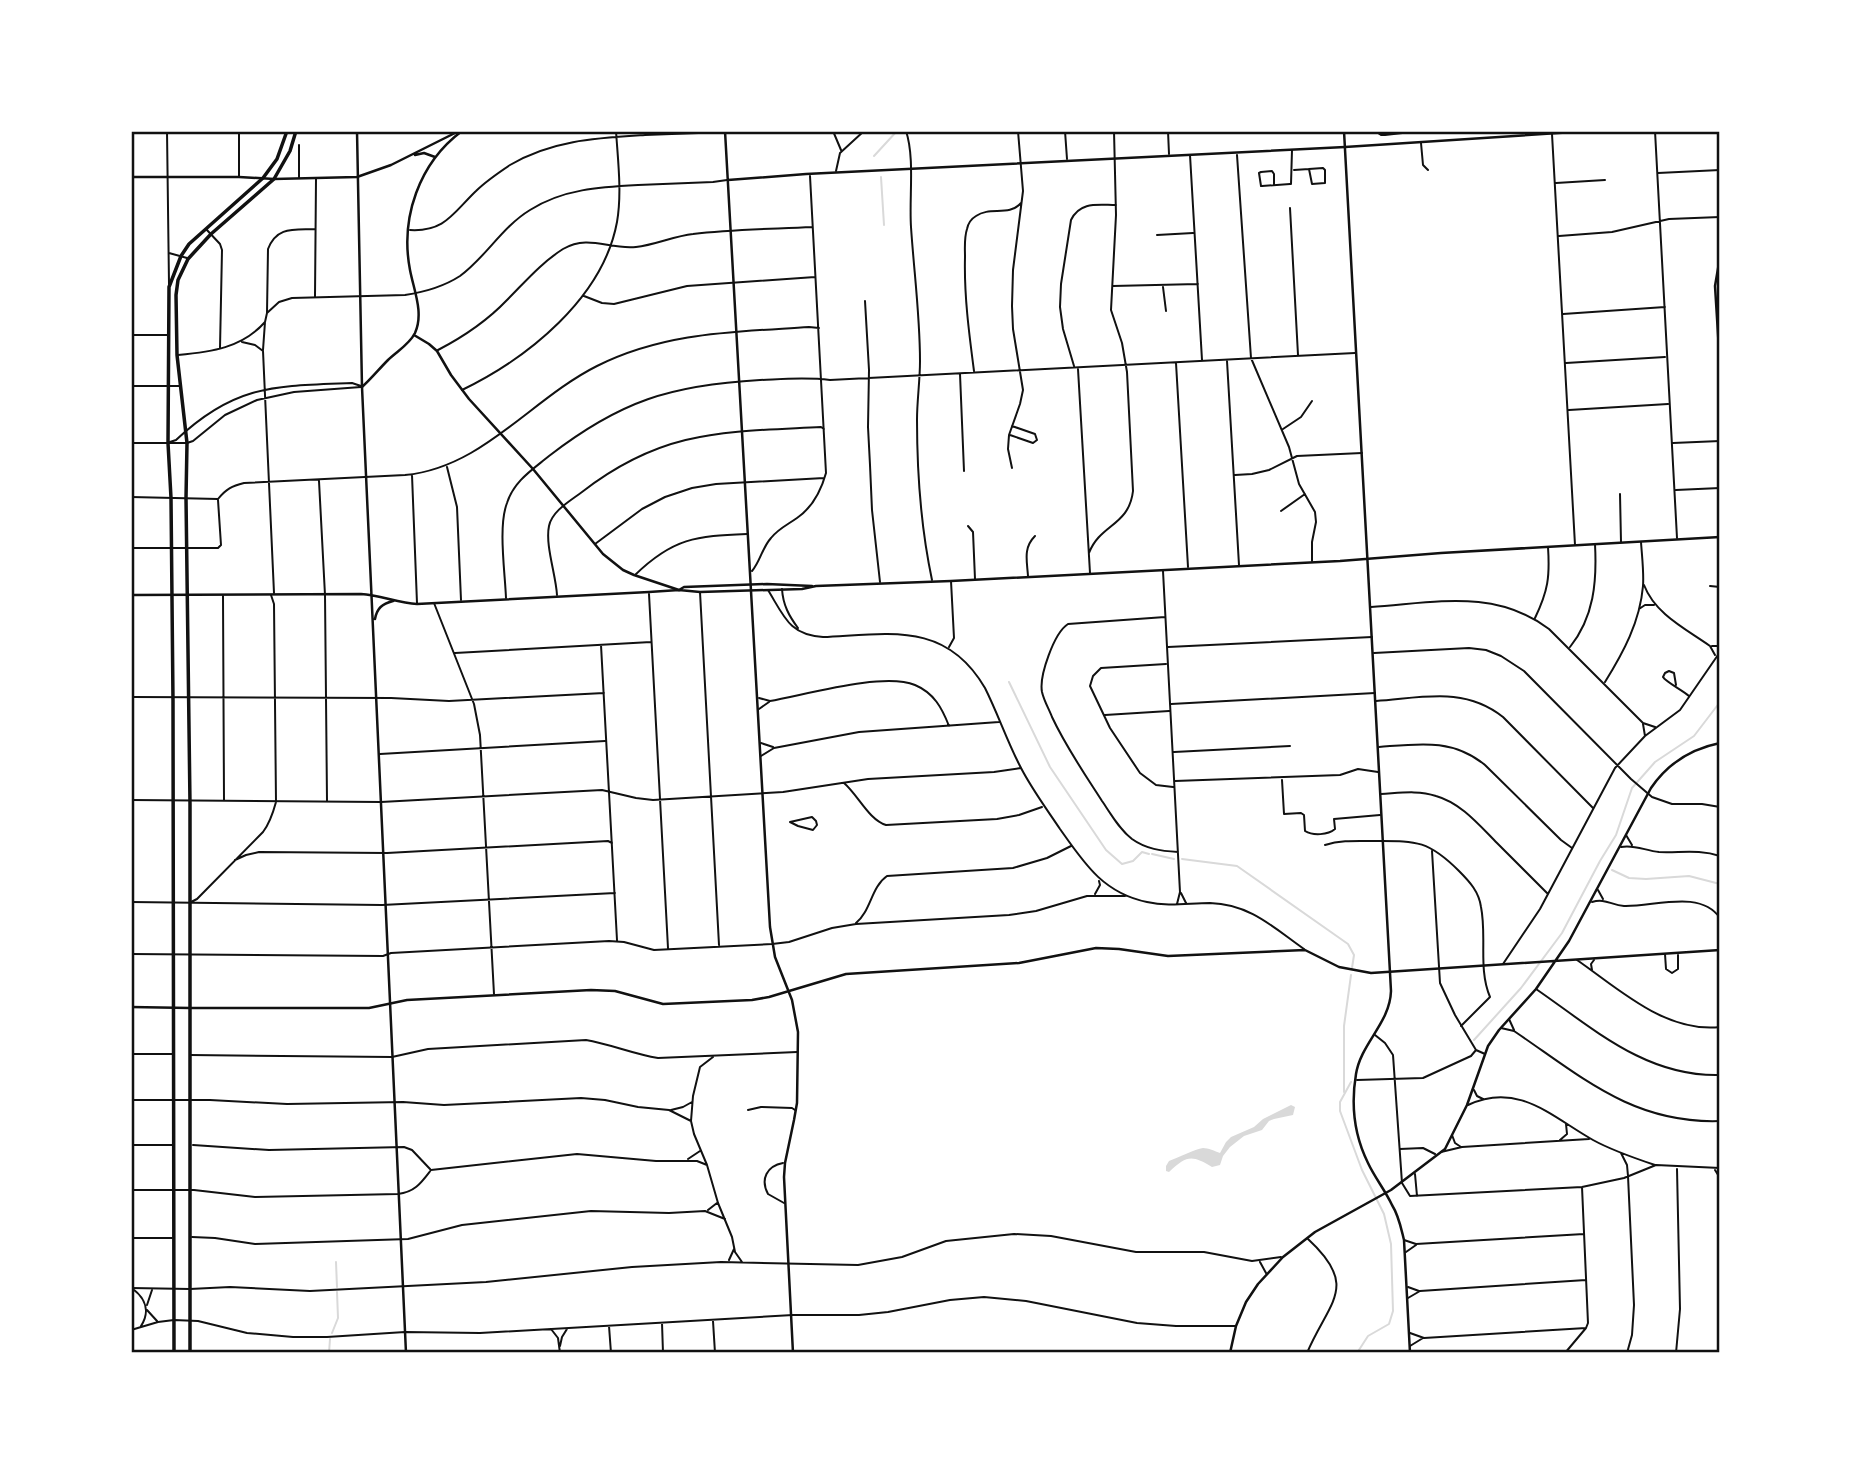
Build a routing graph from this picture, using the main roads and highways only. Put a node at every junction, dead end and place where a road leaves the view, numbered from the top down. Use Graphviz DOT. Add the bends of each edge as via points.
graph roads {
  1 [pos="287,131"];
  2 [pos="296,131"];
  3 [pos="174,1353"];
  4 [pos="190,1353"];
  1 -- 3 [label="main road" via="277,159 263,178 190,244 169,287"];
  2 -- 4 [label="main road" via="274,179 188,259 176,295 187,443"];
}
